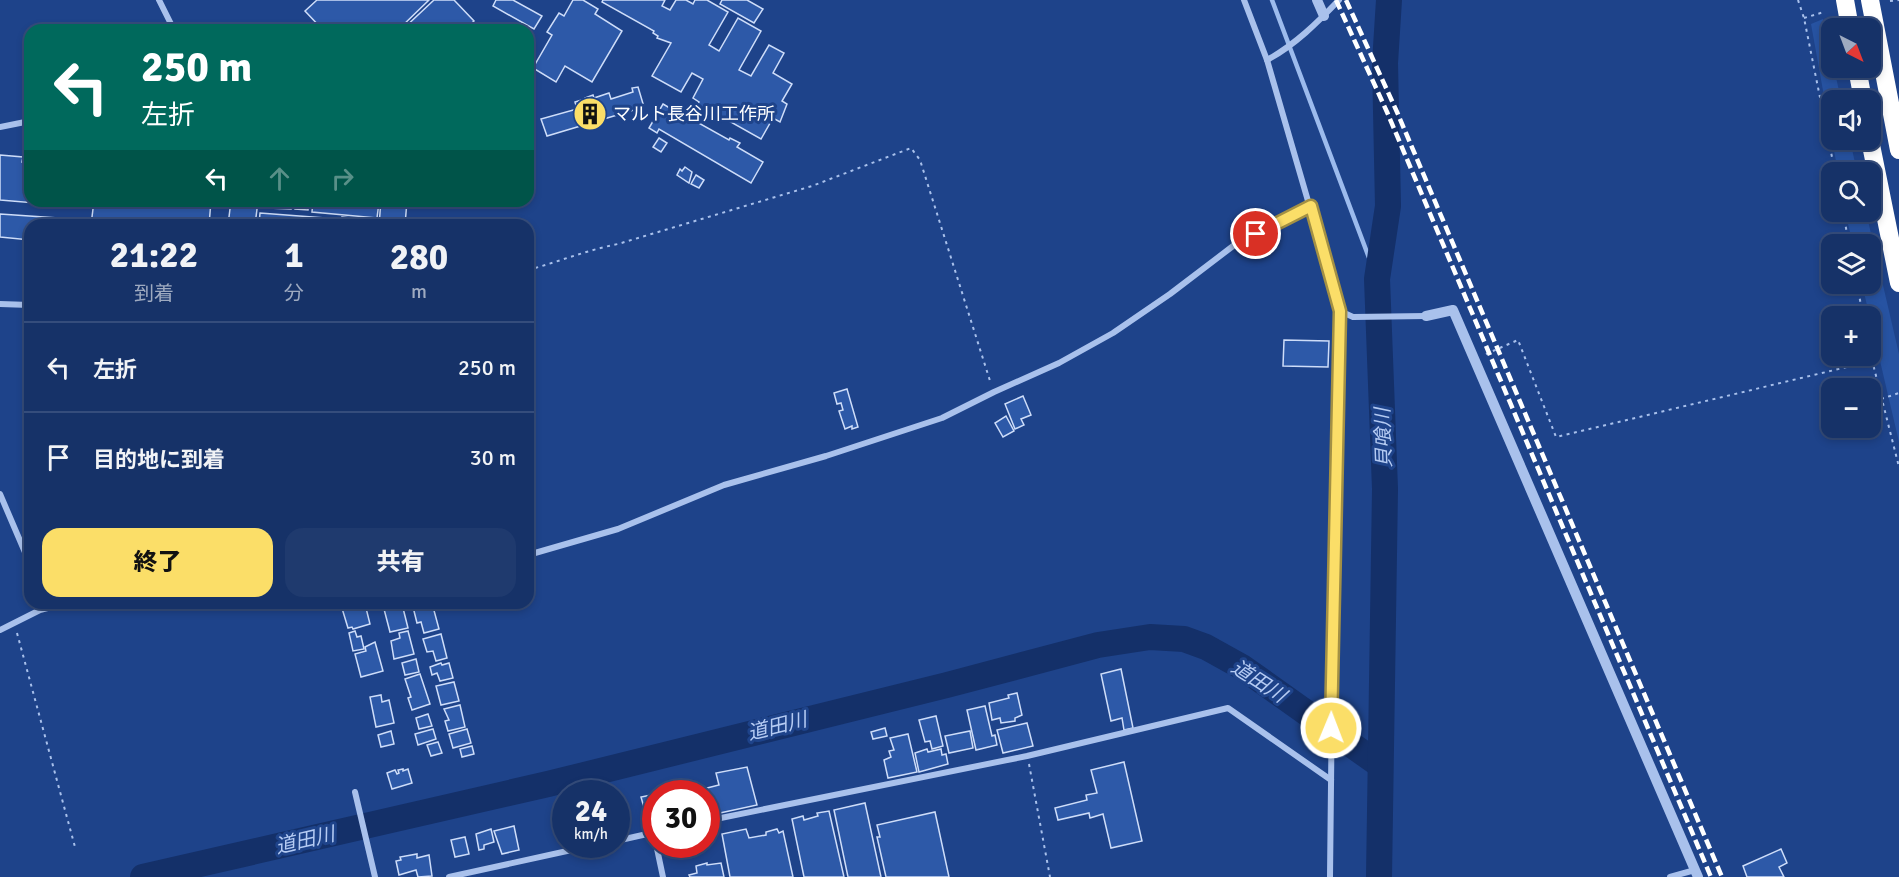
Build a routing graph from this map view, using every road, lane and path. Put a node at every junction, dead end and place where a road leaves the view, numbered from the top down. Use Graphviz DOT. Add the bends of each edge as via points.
graph roads {
  1 [pos="159,0"];
  2 [pos="1244,0"];
  3 [pos="1317,0"];
  4 [pos="1339,0"];
  5 [pos="1798,0"];
  6 [pos="1845,0"];
  7 [pos="1870,0"];
  8 [pos="1899,0"];
  9 [pos="1890,2"];
  10 [pos="1824,12"];
  11 [pos="1324,16"];
  12 [pos="1804,18"];
  13 [pos="1848,18"];
  14 [pos="171,24"];
  15 [pos="1267,60"];
  16 [pos="24,122"];
  17 [pos="0,128"];
  18 [pos="1872,150"];
  19 [pos="1899,150"];
  20 [pos="1833,162"];
  21 [pos="1311,206"];
  22 [pos="534,268"];
  23 [pos="1899,283"];
  24 [pos="0,303"];
  25 [pos="24,305"];
  26 [pos="1340,311"];
  27 [pos="1426,316"];
  28 [pos="1475,359"];
  29 [pos="1851,366"];
  30 [pos="994,392"];
  31 [pos="1899,393"];
  32 [pos="1881,399"];
  33 [pos="1899,467"];
  34 [pos="0,494"];
  35 [pos="24,550"];
  36 [pos="534,553"];
  37 [pos="40,609"];
  38 [pos="13,624"];
  39 [pos="0,630"];
  40 [pos="1027,756"];
  41 [pos="1331,780"];
  42 [pos="355,792"];
  43 [pos="720,818"];
  44 [pos="75,847"];
  45 [pos="552,854"];
  46 [pos="659,858"];
  47 [pos="1697,873"];
  48 [pos="375,874"];
  49 [pos="448,877"];
  50 [pos="663,877"];
  51 [pos="1050,877"];
  52 [pos="1330,877"];
  53 [pos="1670,877"];
  1 -- 14 [label="street"];
  2 -- 15 [label="street"];
  3 -- 11 [label="street"];
  4 -- 11 [label="street"];
  5 -- 12 [label="path"];
  6 -- 13 [label="highway"];
  7 -- 19 [label="highway"];
  8 -- 9 [label="path"];
  10 -- 12 [label="path"];
  11 -- 15 [label="street"];
  12 -- 20 [label="path"];
  15 -- 21 [label="street"];
  16 -- 17 [label="street"];
  18 -- 23 [label="highway"];
  21 -- 26 [label="street"];
  21 -- 30 [label="street" via="1237,243 1113,333"];
  22 -- 30 [label="path" via="812,186 911,148 920,160"];
  24 -- 25 [label="street"];
  26 -- 27 [label="street" via="1353,317"];
  26 -- 41 [label="street"];
  27 -- 28 [label="street" via="1453,310"];
  28 -- 29 [label="path" via="1518,340 1556,437"];
  28 -- 47 [label="street"];
  30 -- 36 [label="street" via="942,418 724,485 618,529"];
  31 -- 32 [label="path"];
  32 -- 33 [label="path"];
  34 -- 35 [label="street"];
  37 -- 38 [label="street"];
  38 -- 39 [label="street"];
  38 -- 44 [label="path"];
  40 -- 41 [label="street" via="1228,708"];
  40 -- 43 [label="street"];
  40 -- 51 [label="path"];
  41 -- 52 [label="street"];
  42 -- 48 [label="street"];
  45 -- 49 [label="street"];
  46 -- 50 [label="street"];
  47 -- 53 [label="street"];
}
